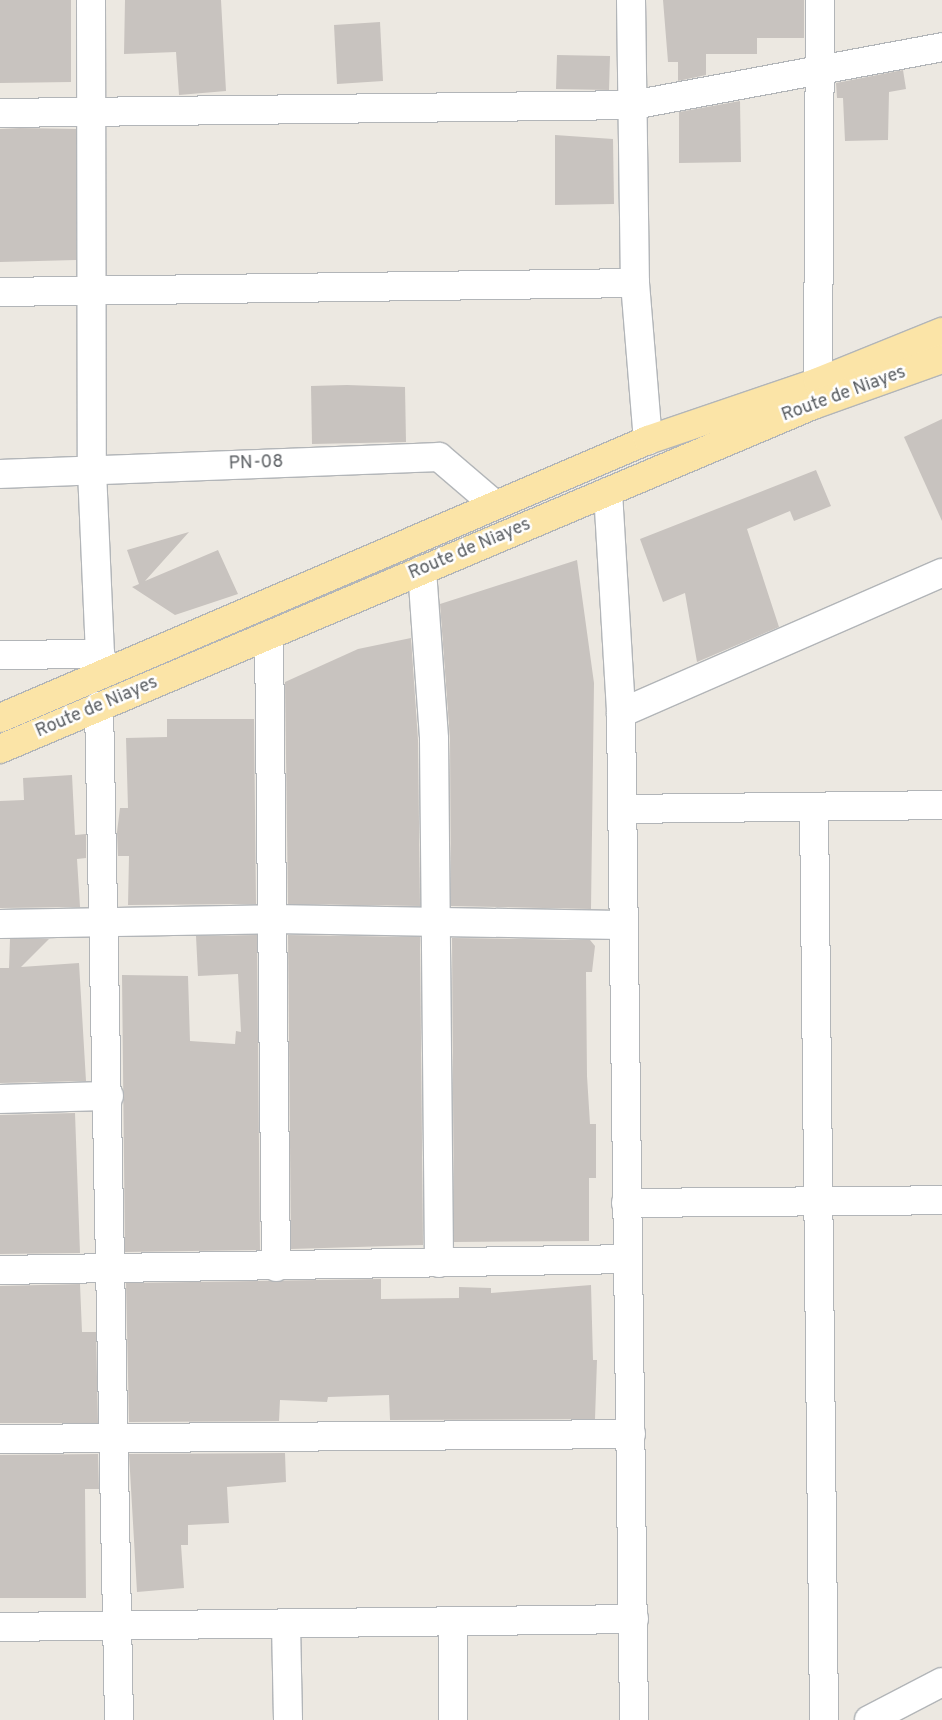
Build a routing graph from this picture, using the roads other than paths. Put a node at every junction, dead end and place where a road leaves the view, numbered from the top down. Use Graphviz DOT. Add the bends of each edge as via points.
graph roads {
  1 [pos="91,0"];
  2 [pos="631,0"];
  3 [pos="820,0"];
  4 [pos="942,47"];
  5 [pos="822,67"];
  6 [pos="633,105"];
  7 [pos="93,112"];
  8 [pos="0,113"];
  9 [pos="635,283"];
  10 [pos="95,291"];
  11 [pos="0,292"];
  12 [pos="942,332"];
  13 [pos="942,359"];
  14 [pos="818,382"];
  15 [pos="648,440"];
  16 [pos="92,471"];
  17 [pos="0,474"];
  18 [pos="608,492"];
  19 [pos="494,504"];
  20 [pos="422,570"];
  21 [pos="942,573"];
  22 [pos="269,638"];
  23 [pos="0,655"];
  24 [pos="104,662"];
  25 [pos="100,706"];
  26 [pos="621,713"];
  27 [pos="0,718"];
  28 [pos="0,749"];
  29 [pos="942,805"];
  30 [pos="622,809"];
  31 [pos="814,809"];
  32 [pos="274,919"];
  33 [pos="433,922"];
  34 [pos="107,923"];
  35 [pos="0,924"];
  36 [pos="620,925"];
  37 [pos="109,1096"];
  38 [pos="0,1099"];
  39 [pos="942,1200"];
  40 [pos="816,1202"];
  41 [pos="626,1203"];
  42 [pos="628,1259"];
  43 [pos="439,1263"];
  44 [pos="276,1267"];
  45 [pos="0,1270"];
  46 [pos="108,1270"];
  47 [pos="631,1434"];
  48 [pos="113,1438"];
  49 [pos="0,1439"];
  50 [pos="634,1620"];
  51 [pos="453,1622"];
  52 [pos="286,1624"];
  53 [pos="118,1626"];
  54 [pos="0,1627"];
  55 [pos="942,1682"];
  56 [pos="119,1720"];
  57 [pos="288,1720"];
  58 [pos="453,1720"];
  59 [pos="634,1720"];
  60 [pos="824,1720"];
  61 [pos="869,1720"];
  1 -- 7 [label="street"];
  2 -- 6 [label="street"];
  3 -- 5 [label="street"];
  4 -- 5 [label="street"];
  5 -- 6 [label="street"];
  5 -- 14 [label="street"];
  6 -- 7 [label="street"];
  6 -- 9 [label="street"];
  7 -- 8 [label="street"];
  7 -- 10 [label="street"];
  9 -- 10 [label="street"];
  9 -- 15 [label="street"];
  10 -- 11 [label="street"];
  10 -- 16 [label="street"];
  12 -- 14 [label="main road, Route de Niayes"];
  13 -- 18 [label="main road, Route de Niayes" via="813,405"];
  14 -- 15 [label="main road, Route de Niayes"];
  15 -- 19 [label="main road, Route de Niayes"];
  16 -- 17 [label="street, PN-08"];
  16 -- 19 [label="street, PN-08" via="439,457"];
  16 -- 24 [label="street"];
  18 -- 20 [label="main road, Route de Niayes"];
  18 -- 26 [label="street"];
  19 -- 24 [label="main road, Route de Niayes"];
  20 -- 22 [label="main road, Route de Niayes"];
  20 -- 33 [label="street" via="434,739"];
  21 -- 26 [label="street"];
  22 -- 25 [label="main road, Route de Niayes"];
  22 -- 32 [label="street"];
  23 -- 24 [label="street"];
  24 -- 27 [label="main road, Route de Niayes"];
  25 -- 28 [label="main road, Route de Niayes"];
  25 -- 34 [label="street"];
  26 -- 30 [label="street"];
  29 -- 31 [label="street"];
  30 -- 31 [label="street"];
  30 -- 36 [label="street"];
  31 -- 40 [label="street"];
  32 -- 33 [label="street"];
  32 -- 34 [label="street"];
  32 -- 44 [label="street"];
  33 -- 36 [label="street"];
  33 -- 43 [label="street"];
  34 -- 35 [label="street"];
  34 -- 37 [label="street"];
  36 -- 41 [label="street"];
  37 -- 38 [label="street"];
  37 -- 46 [label="street"];
  39 -- 40 [label="street"];
  40 -- 41 [label="street"];
  40 -- 60 [label="street"];
  41 -- 42 [label="street"];
  42 -- 43 [label="street"];
  42 -- 47 [label="street"];
  43 -- 44 [label="street"];
  44 -- 46 [label="street"];
  45 -- 46 [label="street"];
  46 -- 48 [label="street"];
  47 -- 48 [label="street"];
  47 -- 50 [label="street"];
  48 -- 49 [label="street"];
  48 -- 53 [label="street"];
  50 -- 51 [label="street"];
  50 -- 59 [label="street"];
  51 -- 52 [label="street"];
  51 -- 58 [label="street"];
  52 -- 53 [label="street"];
  52 -- 57 [label="street"];
  53 -- 54 [label="street"];
  53 -- 56 [label="street"];
  55 -- 61 [label="street"];
}
